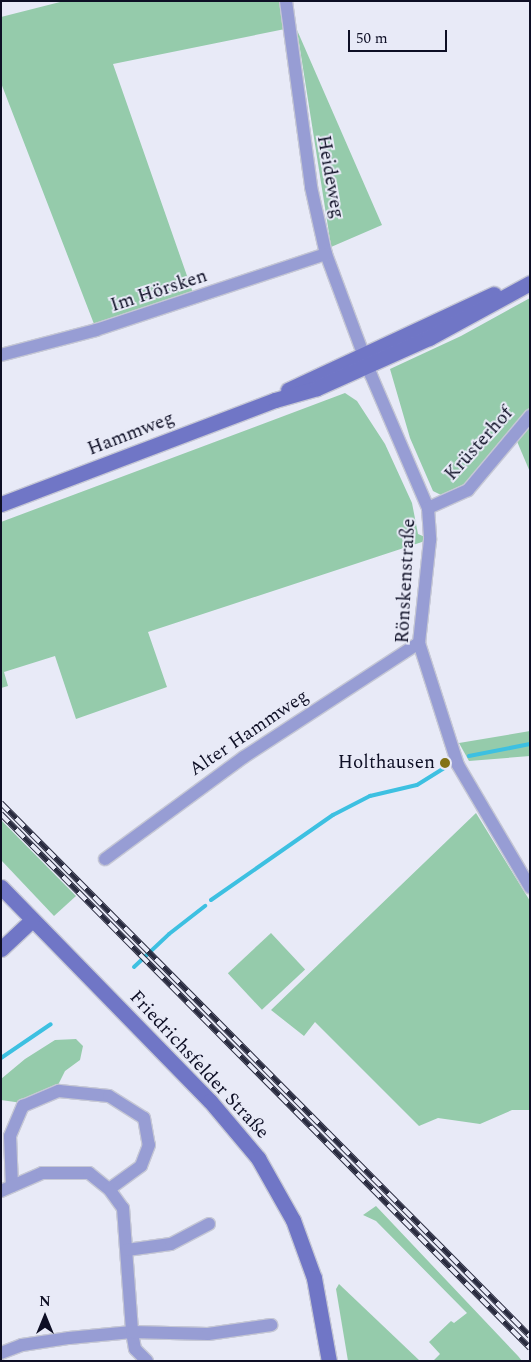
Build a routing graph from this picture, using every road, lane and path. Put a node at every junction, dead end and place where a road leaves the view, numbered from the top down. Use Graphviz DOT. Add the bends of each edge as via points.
graph roads {
  1 [pos="286,1"];
  2 [pos="326,254"];
  3 [pos="530,277"];
  4 [pos="530,284"];
  5 [pos="1,355"];
  6 [pos="365,360"];
  7 [pos="530,416"];
  8 [pos="1,504"];
  9 [pos="428,508"];
  10 [pos="419,643"];
  11 [pos="105,859"];
  12 [pos="1,886"];
  13 [pos="530,887"];
  14 [pos="32,920"];
  15 [pos="1,949"];
  16 [pos="6,1189"];
  17 [pos="109,1189"];
  18 [pos="209,1224"];
  19 [pos="127,1250"];
  20 [pos="271,1325"];
  21 [pos="132,1332"];
  22 [pos="1,1353"];
  23 [pos="147,1361"];
  24 [pos="329,1361"];
  1 -- 2 [label="street, Heideweg" via="311,187"];
  2 -- 5 [label="street, Im Hörsken" via="149,314"];
  2 -- 6 [label="street, Heideweg"];
  3 -- 6 [label="main road, Hammweg"];
  4 -- 6 [label="main road, Hammweg" via="429,338"];
  6 -- 8 [label="main road, Hammweg" via="318,388 275,400"];
  6 -- 9 [label="street, Rönskenstraße"];
  7 -- 9 [label="street, Krüsterhof" via="468,490 444,504"];
  9 -- 10 [label="street, Rönskenstraße" via="430,540"];
  10 -- 11 [label="street, Alter Hammweg" via="244,757"];
  10 -- 13 [label="street, Rönskenstraße" via="458,765"];
  12 -- 14 [label="main road, Friedrichsfelder Straße"];
  14 -- 15 [label="main road"];
  14 -- 24 [label="main road, Friedrichsfelder Straße" via="210,1102 258,1158 293,1220 314,1278"];
  16 -- 17 [label="street" via="42,1173 89,1173"];
  16 -- 17 [label="street" via="10,1136 23,1106 59,1091 109,1096 144,1118 149,1145 141,1166"];
  17 -- 19 [label="street" via="123,1208"];
  18 -- 19 [label="street" via="171,1244"];
  19 -- 21 [label="street"];
  20 -- 21 [label="street" via="208,1334"];
  21 -- 22 [label="street" via="22,1346"];
  21 -- 23 [label="street" via="135,1349"];
}
